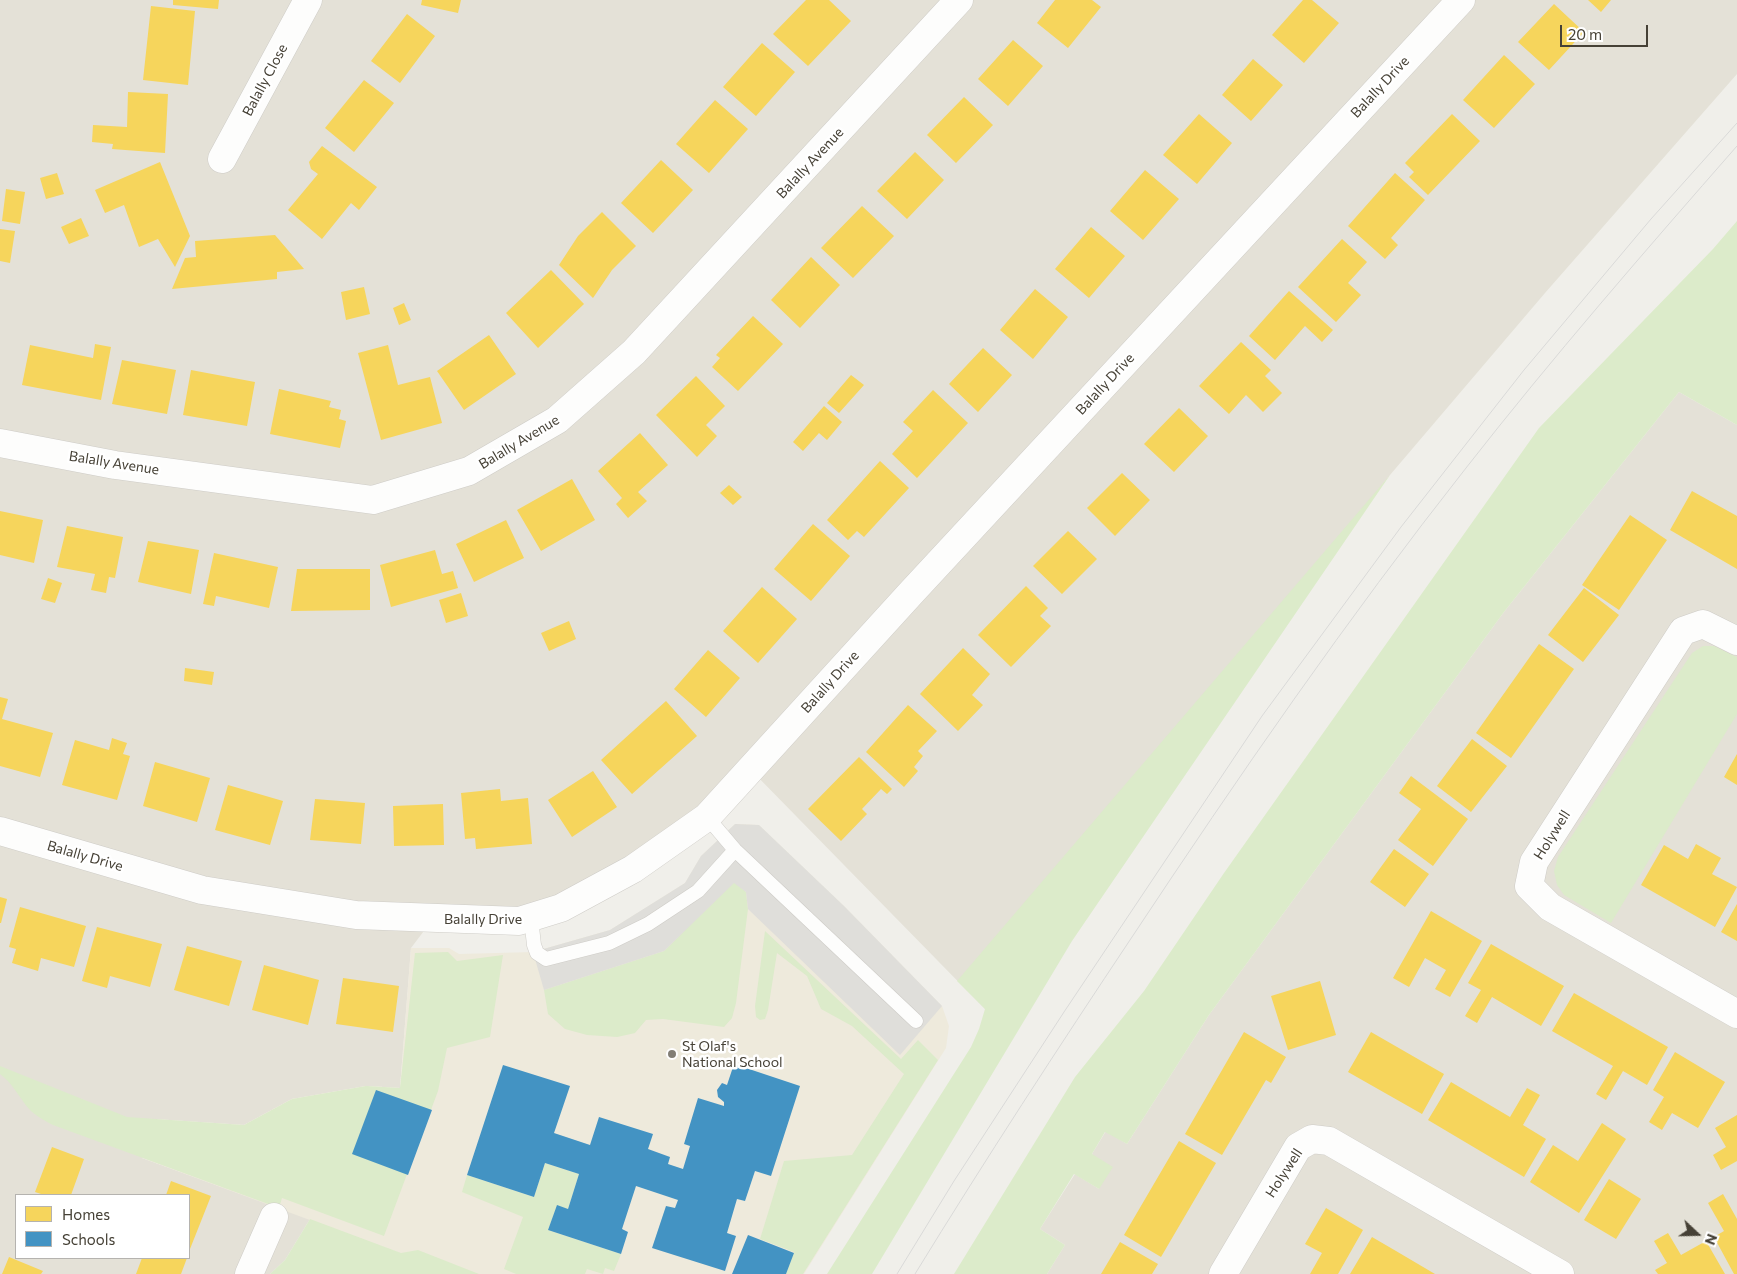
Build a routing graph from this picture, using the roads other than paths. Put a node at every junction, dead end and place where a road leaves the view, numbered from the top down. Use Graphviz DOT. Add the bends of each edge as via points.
graph roads {
  1 [pos="308,0"];
  2 [pos="959,0"];
  3 [pos="1461,0"];
  4 [pos="222,159"];
  5 [pos="0,443"];
  6 [pos="1737,641"];
  7 [pos="707,817"];
  8 [pos="0,831"];
  9 [pos="735,850"];
  10 [pos="531,918"];
  11 [pos="1737,1014"];
  12 [pos="916,1021"];
  13 [pos="274,1217"];
  14 [pos="249,1274"];
  15 [pos="1223,1274"];
  16 [pos="1560,1274"];
  1 -- 4 [label="street, Balally Close"];
  2 -- 5 [label="street, Balally Avenue" via="634,352 557,420 469,471 372,500 115,465"];
  3 -- 7 [label="street, Balally Drive"];
  6 -- 11 [label="street, Holywell" via="1703,624 1683,631 1534,862 1529,886 1550,907"];
  7 -- 9 [label="lane"];
  7 -- 10 [label="street, Balally Drive" via="633,869 561,908"];
  8 -- 10 [label="street, Balally Drive" via="212,892 356,915 519,921"];
  9 -- 10 [label="lane" via="698,891 648,924 609,943 546,958 537,953 534,945"];
  9 -- 12 [label="lane"];
  13 -- 14 [label="street"];
  15 -- 16 [label="street, Holywell" via="1298,1147 1312,1139 1329,1142"];
}
